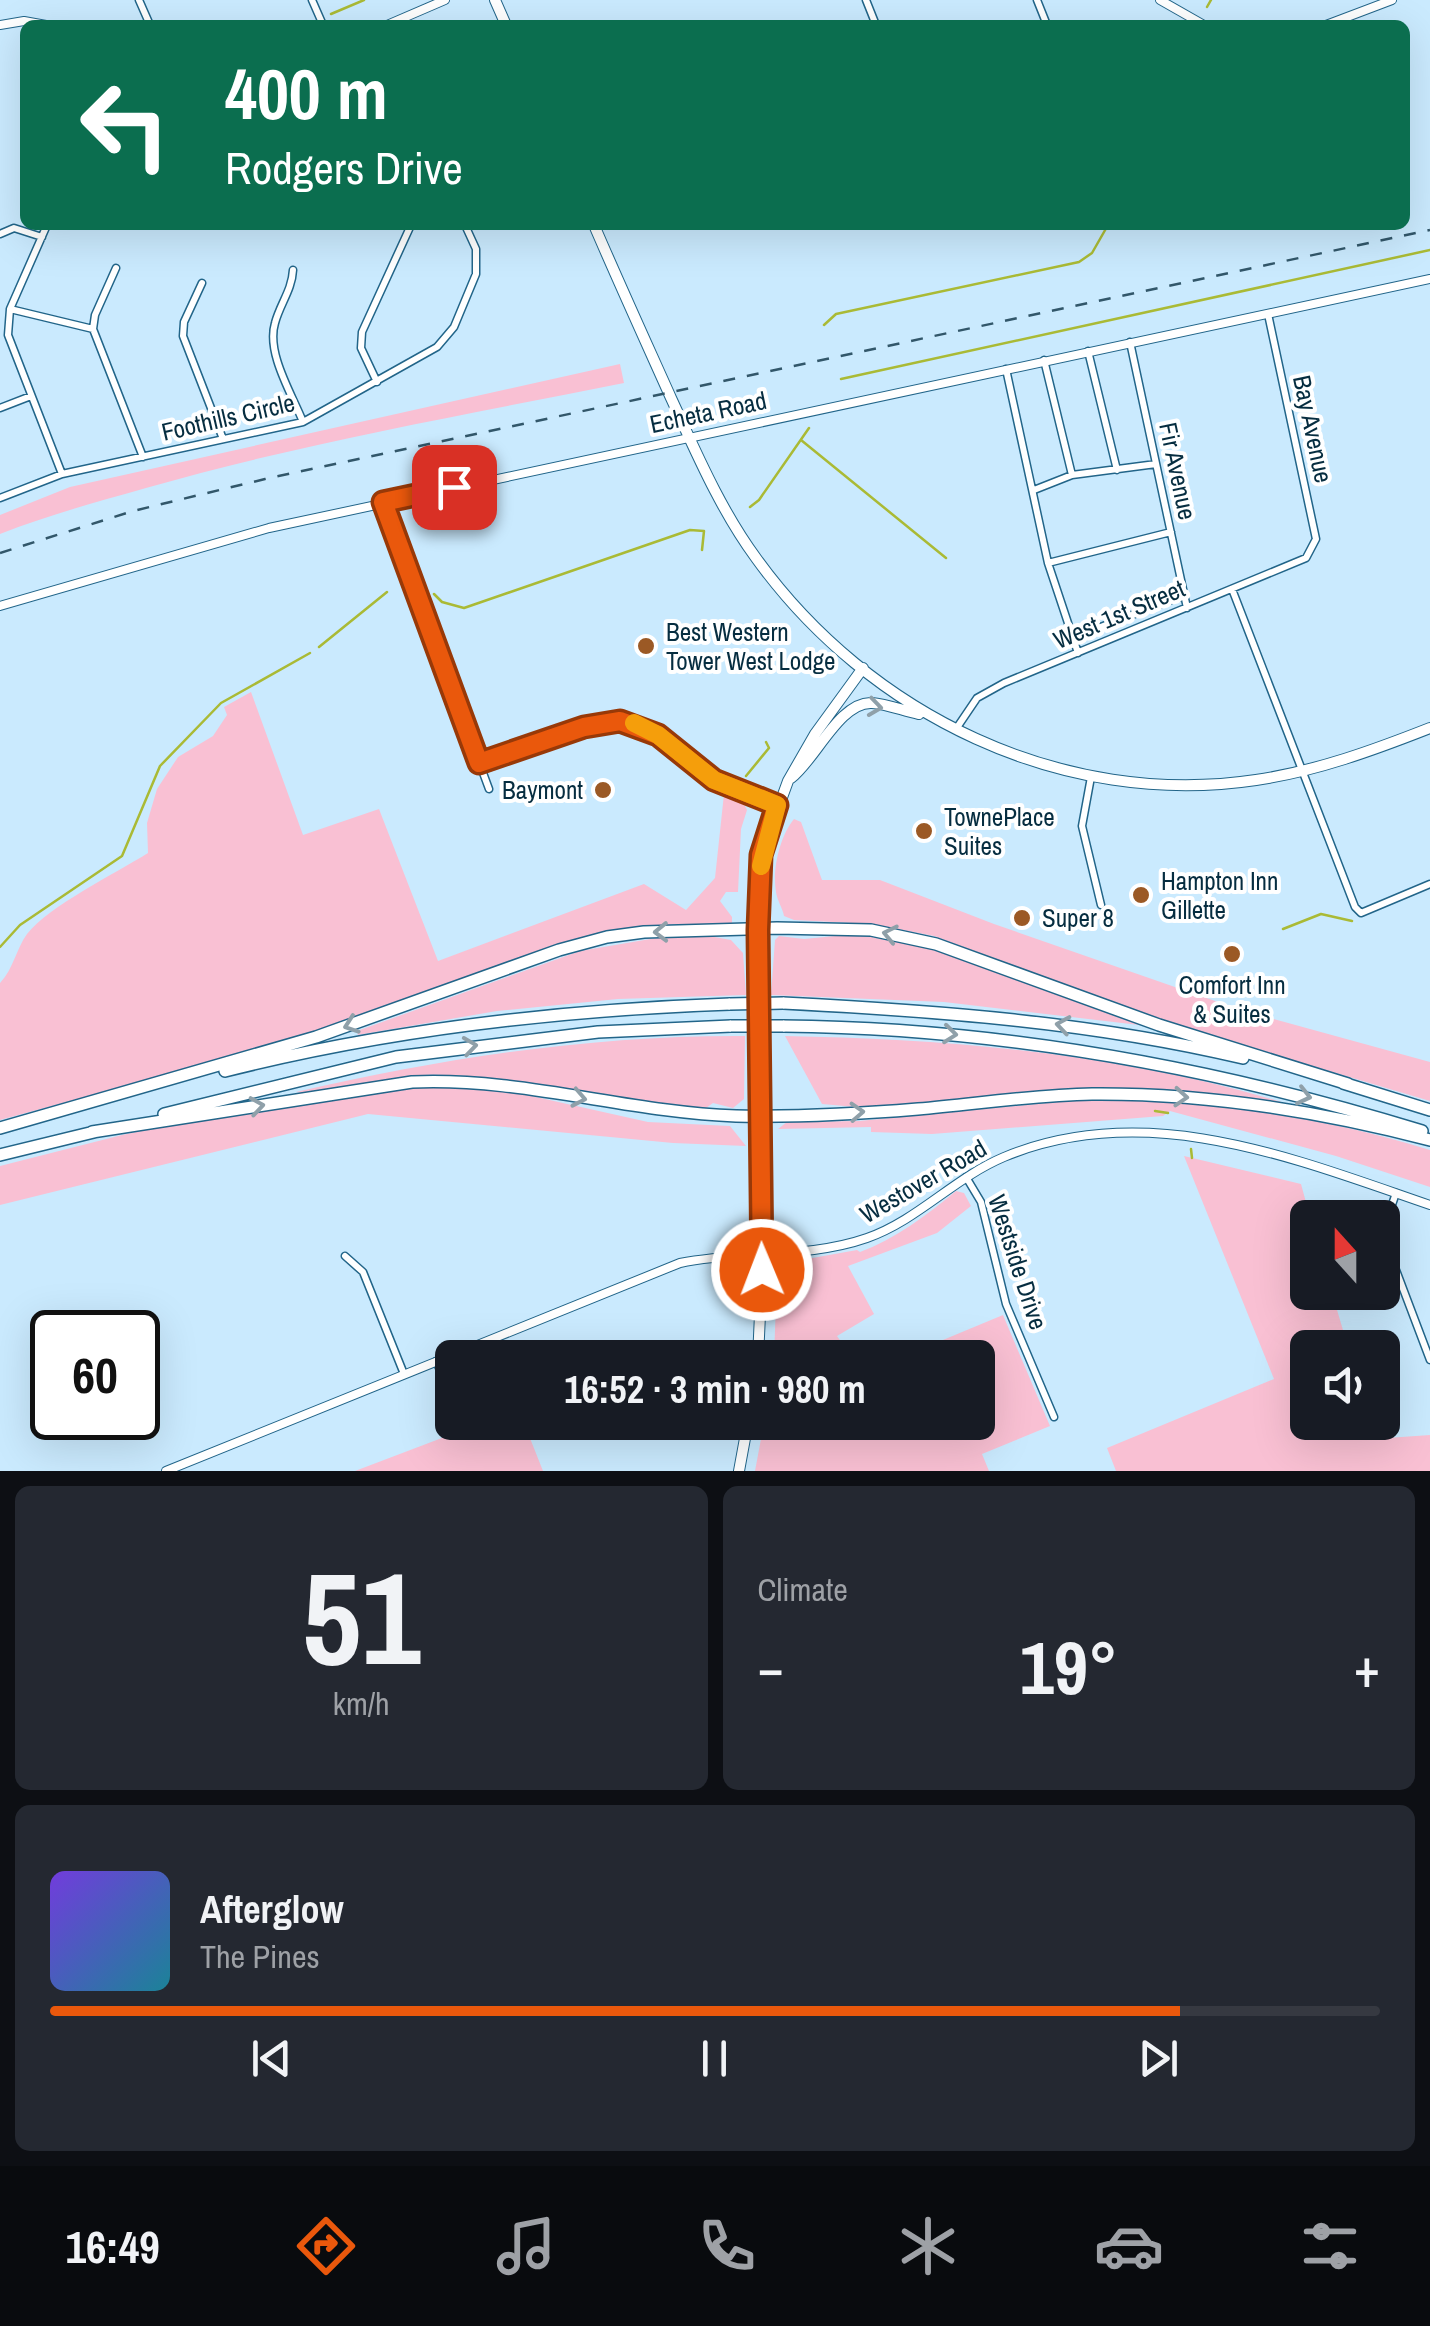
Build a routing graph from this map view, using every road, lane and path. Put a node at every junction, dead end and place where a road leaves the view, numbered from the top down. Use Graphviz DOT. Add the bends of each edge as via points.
graph roads {
  1 [pos="445,0"];
  2 [pos="1160,0"];
  3 [pos="1392,0"];
  4 [pos="399,20"];
  5 [pos="1195,20"];
  6 [pos="1339,20"];
  7 [pos="20,230"];
  8 [pos="46,230"];
  9 [pos="408,230"];
  10 [pos="467,230"];
  11 [pos="596,230"];
  12 [pos="42,237"];
  13 [pos="116,268"];
  14 [pos="293,270"];
  15 [pos="1430,279"];
  16 [pos="202,283"];
  17 [pos="10,309"];
  18 [pos="1268,314"];
  19 [pos="4,320"];
  20 [pos="93,329"];
  21 [pos="1130,342"];
  22 [pos="1088,351"];
  23 [pos="1044,360"];
  24 [pos="1006,369"];
  25 [pos="377,382"];
  26 [pos="31,396"];
  27 [pos="0,408"];
  28 [pos="304,422"];
  29 [pos="688,436"];
  30 [pos="223,440"];
  31 [pos="143,456"];
  32 [pos="1156,464"];
  33 [pos="1116,470"];
  34 [pos="62,474"];
  35 [pos="1072,476"];
  36 [pos="1034,490"];
  37 [pos="0,498"];
  38 [pos="383,502"];
  39 [pos="1171,532"];
  40 [pos="1312,552"];
  41 [pos="1048,564"];
  42 [pos="1232,589"];
  43 [pos="1184,595"];
  44 [pos="0,606"];
  45 [pos="1186,608"];
  46 [pos="1072,638"];
  47 [pos="1078,653"];
  48 [pos="862,668"];
  49 [pos="925,714"];
  50 [pos="1430,728"];
  51 [pos="955,730"];
  52 [pos="479,763"];
  53 [pos="1303,771"];
  54 [pos="1091,777"];
  55 [pos="788,780"];
  56 [pos="488,789"];
  57 [pos="777,805"];
  58 [pos="1430,884"];
  59 [pos="1101,904"];
  60 [pos="758,930"];
  61 [pos="1348,1084"];
  62 [pos="1430,1110"];
  63 [pos="760,1115"];
  64 [pos="0,1129"];
  65 [pos="92,1132"];
  66 [pos="1430,1137"];
  67 [pos="0,1154"];
  68 [pos="966,1176"];
  69 [pos="1396,1193"];
  70 [pos="1430,1204"];
  71 [pos="761,1253"];
  72 [pos="345,1256"];
  73 [pos="488,1340"];
  74 [pos="759,1340"];
  75 [pos="1430,1360"];
  76 [pos="435,1361"];
  77 [pos="404,1374"];
  78 [pos="1054,1417"];
  79 [pos="745,1440"];
  80 [pos="187,1467"];
  81 [pos="166,1471"];
  82 [pos="739,1471"];
  1 -- 4 [label="street"];
  2 -- 5 [label="street"];
  3 -- 6 [label="street"];
  7 -- 12 [label="street"];
  8 -- 12 [label="street"];
  9 -- 25 [label="street" via="362,332 365,361"];
  10 -- 25 [label="street, Foothills Circle" via="476,274 454,327 437,348"];
  11 -- 29 [label="main road"];
  12 -- 17 [label="street"];
  13 -- 20 [label="street"];
  14 -- 28 [label="street" via="273,344"];
  15 -- 18 [label="street, Echeta Road"];
  16 -- 30 [label="street" via="184,336"];
  17 -- 19 [label="street"];
  17 -- 20 [label="street"];
  18 -- 21 [label="street, Echeta Road"];
  18 -- 40 [label="street, Bay Avenue" via="1316,538"];
  19 -- 26 [label="street"];
  20 -- 31 [label="street"];
  21 -- 22 [label="street, Echeta Road"];
  21 -- 32 [label="street, Fir Avenue"];
  22 -- 23 [label="street, Echeta Road"];
  22 -- 33 [label="street"];
  23 -- 24 [label="street, Echeta Road"];
  23 -- 35 [label="street"];
  24 -- 29 [label="street, Echeta Road"];
  24 -- 36 [label="street"];
  25 -- 28 [label="street, Foothills Circle"];
  26 -- 27 [label="street"];
  26 -- 34 [label="street"];
  28 -- 30 [label="street, Foothills Circle"];
  29 -- 38 [label="street, Echeta Road"];
  29 -- 48 [label="main road" via="755,557"];
  30 -- 31 [label="street, Foothills Circle"];
  31 -- 34 [label="street, Foothills Circle"];
  32 -- 33 [label="street"];
  32 -- 39 [label="street, Fir Avenue"];
  33 -- 35 [label="street"];
  34 -- 37 [label="street, Foothills Circle"];
  35 -- 36 [label="street"];
  36 -- 41 [label="street"];
  38 -- 44 [label="street, Echeta Road" via="232,536"];
  38 -- 52 [label="street"];
  39 -- 41 [label="street"];
  39 -- 43 [label="street, Fir Avenue"];
  40 -- 42 [label="street, West 1st Street"];
  41 -- 46 [label="street"];
  42 -- 45 [label="street, West 1st Street"];
  42 -- 53 [label="street"];
  43 -- 45 [label="street, Fir Avenue"];
  43 -- 46 [label="street"];
  45 -- 47 [label="street, West 1st Street"];
  46 -- 47 [label="street"];
  47 -- 51 [label="street, West 1st Street" via="977,698"];
  48 -- 49 [label="main road"];
  48 -- 55 [label="main road"];
  49 -- 51 [label="main road"];
  55 -- 49 [label="main road, one-way" via="858,705"];
  50 -- 53 [label="main road"];
  51 -- 54 [label="main road"];
  52 -- 56 [label="street"];
  52 -- 57 [label="street" via="620,721 658,735 714,780"];
  53 -- 54 [label="main road" via="1183,786"];
  53 -- 58 [label="street" via="1354,907 1361,912"];
  54 -- 59 [label="street" via="1082,826"];
  55 -- 57 [label="main road"];
  57 -- 60 [label="main road" via="761,855"];
  61 -- 60 [label="highway, one-way" via="936,944 871,930"];
  60 -- 63 [label="main road"];
  60 -- 64 [label="highway, one-way" via="607,937 316,1037"];
  61 -- 62 [label="highway"];
  61 -- 64 [label="highway, one-way, bridge" via="1039,1021 730,1004 562,1013 384,1037"];
  65 -- 63 [label="highway, one-way" via="450,1080 669,1112"];
  63 -- 66 [label="highway, one-way" via="1091,1094 1155,1096 1256,1103"];
  63 -- 71 [label="main road"];
  65 -- 66 [label="highway, one-way, bridge" via="396,1057 598,1032 783,1026 945,1033 1076,1048 1314,1098"];
  65 -- 67 [label="highway"];
  68 -- 69 [label="street, Westover Road" via="1060,1139 1124,1132 1245,1146"];
  68 -- 71 [label="street, Westover Road" via="866,1238"];
  68 -- 78 [label="street, Westside Drive" via="981,1202 1006,1304"];
  69 -- 70 [label="street, Westover Road"];
  69 -- 75 [label="street" via="1384,1228 1388,1249"];
  71 -- 73 [label="street, Westover Road" via="680,1263"];
  71 -- 74 [label="main road"];
  72 -- 77 [label="street" via="364,1272"];
  76 -- 77 [label="street, Westover Road"];
  77 -- 80 [label="street, Westover Road"];
  79 -- 82 [label="main road"];
  80 -- 81 [label="street, Westover Road"];
}
